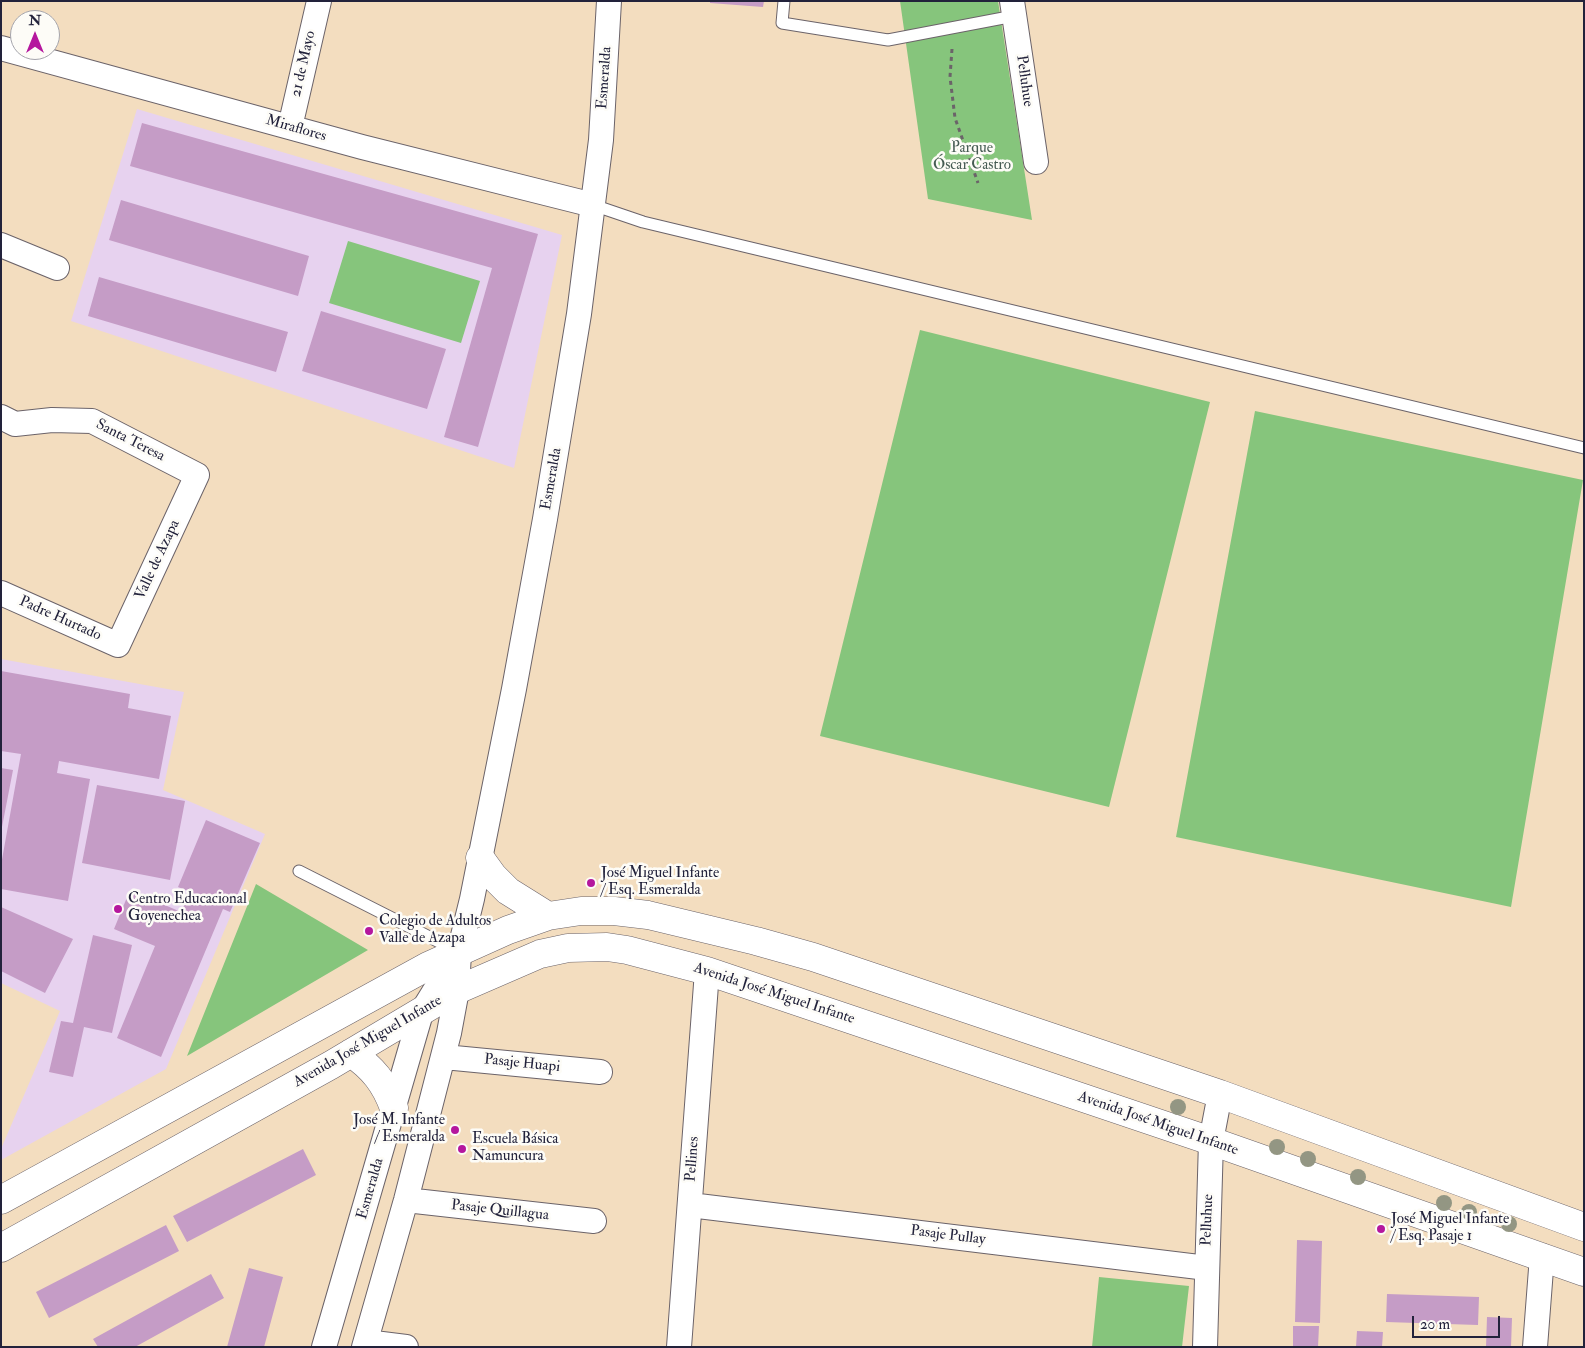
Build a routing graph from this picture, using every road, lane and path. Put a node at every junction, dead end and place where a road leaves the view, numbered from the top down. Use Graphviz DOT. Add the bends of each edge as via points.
graph roads {
  1 [pos="318,1"];
  2 [pos="609,1"];
  3 [pos="784,1"];
  4 [pos="1013,8"];
  5 [pos="953,28"];
  6 [pos="1,48"];
  7 [pos="290,127"];
  8 [pos="1036,162"];
  9 [pos="978,183"];
  10 [pos="593,205"];
  11 [pos="1,245"];
  12 [pos="58,268"];
  13 [pos="1,417"];
  14 [pos="1584,448"];
  15 [pos="197,475"];
  16 [pos="1,593"];
  17 [pos="118,645"];
  18 [pos="480,858"];
  19 [pos="299,871"];
  20 [pos="548,916"];
  21 [pos="459,952"];
  22 [pos="707,971"];
  23 [pos="458,990"];
  24 [pos="421,1013"];
  25 [pos="351,1053"];
  26 [pos="444,1056"];
  27 [pos="600,1072"];
  28 [pos="1220,1094"];
  29 [pos="394,1108"];
  30 [pos="1210,1141"];
  31 [pos="1,1200"];
  32 [pos="406,1200"];
  33 [pos="690,1205"];
  34 [pos="594,1221"];
  35 [pos="1584,1226"];
  36 [pos="1,1248"];
  37 [pos="1542,1256"];
  38 [pos="1207,1268"];
  39 [pos="1584,1272"];
  40 [pos="365,1345"];
  41 [pos="324,1347"];
  42 [pos="406,1347"];
  43 [pos="679,1347"];
  44 [pos="1205,1347"];
  45 [pos="1535,1347"];
  1 -- 7 [label="street, 21 de Mayo"];
  2 -- 10 [label="street, Esmeralda"];
  3 -- 5 [label="lane" via="782,23 888,40"];
  4 -- 5 [label="lane"];
  4 -- 8 [label="street, Pelluhue"];
  5 -- 9 [label="path" via="950,77 955,118"];
  6 -- 7 [label="street, Miraflores"];
  7 -- 10 [label="street, Miraflores"];
  10 -- 14 [label="lane" via="653,225"];
  10 -- 18 [label="street, Esmeralda" via="579,314 545,519"];
  11 -- 12 [label="street"];
  13 -- 15 [label="street, Santa Teresa" via="15,424 52,420 92,421"];
  15 -- 17 [label="street, Valle de Azapa"];
  16 -- 17 [label="street, Padre Hurtado"];
  18 -- 20 [label="main road" via="508,891"];
  18 -- 21 [label="street, Esmeralda"];
  19 -- 21 [label="lane"];
  20 -- 21 [label="main road"];
  20 -- 28 [label="main road" via="581,911 648,915 756,941 823,960"];
  21 -- 23 [label="street, Esmeralda"];
  21 -- 24 [label="street, Esmeralda"];
  21 -- 31 [label="main road"];
  22 -- 23 [label="main road, Avenida José Miguel Infante" via="628,950 568,948 540,954"];
  22 -- 30 [label="main road, Avenida José Miguel Infante"];
  22 -- 33 [label="street, Pellines"];
  23 -- 24 [label="main road, Avenida José Miguel Infante"];
  23 -- 26 [label="street, Esmeralda"];
  24 -- 25 [label="main road, Avenida José Miguel Infante"];
  24 -- 29 [label="street, Esmeralda"];
  25 -- 29 [label="main road" via="375,1073"];
  25 -- 36 [label="main road, Avenida José Miguel Infante"];
  26 -- 27 [label="street, Pasaje Huapi"];
  26 -- 32 [label="street, Esmeralda"];
  28 -- 30 [label="street, Pelluhue"];
  28 -- 35 [label="main road"];
  29 -- 41 [label="street, Esmeralda"];
  30 -- 37 [label="main road, Avenida José Miguel Infante"];
  30 -- 38 [label="street, Pelluhue"];
  32 -- 34 [label="street, Pasaje Quillagua"];
  32 -- 40 [label="street, Esmeralda"];
  33 -- 38 [label="street, Pasaje Pullay"];
  33 -- 43 [label="street, Pellines"];
  37 -- 39 [label="main road, Avenida José Miguel Infante"];
  37 -- 45 [label="street"];
  38 -- 44 [label="street, Pelluhue"];
  40 -- 42 [label="street"];
}
